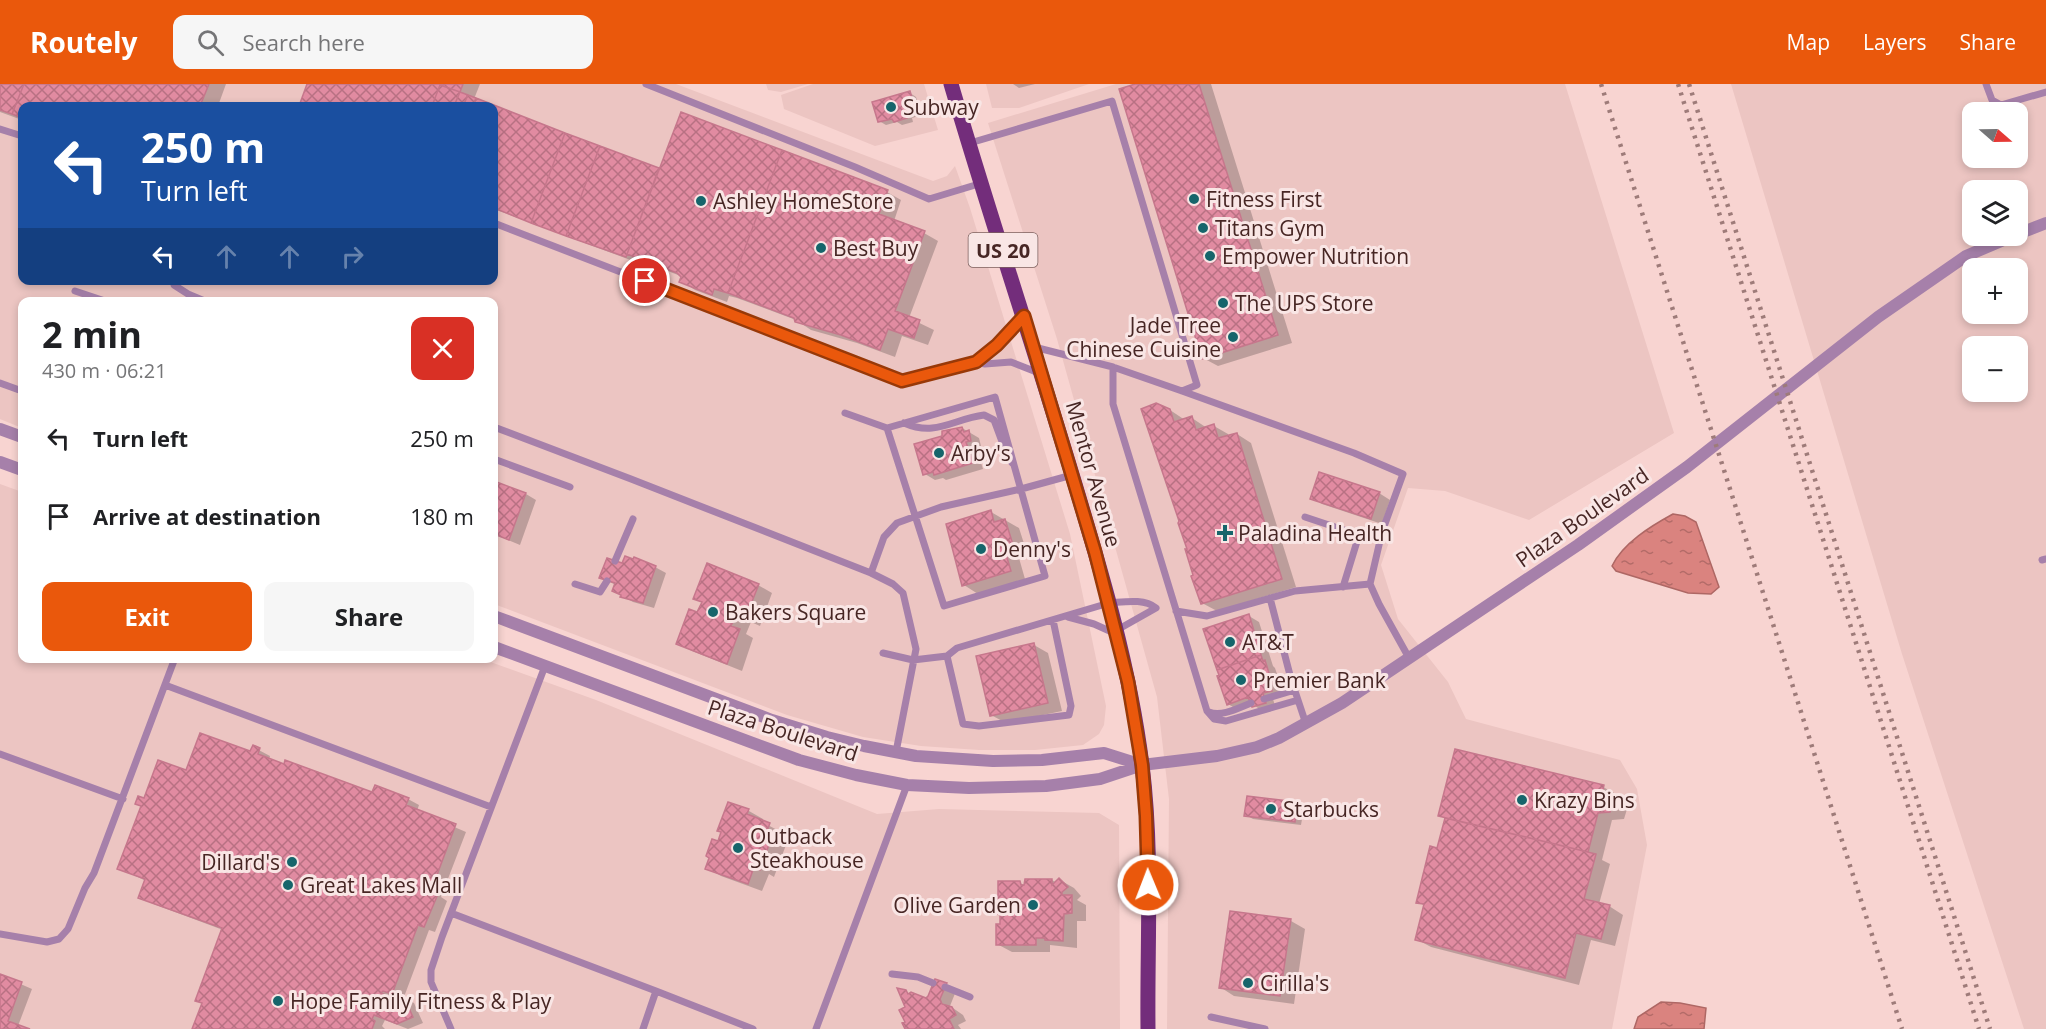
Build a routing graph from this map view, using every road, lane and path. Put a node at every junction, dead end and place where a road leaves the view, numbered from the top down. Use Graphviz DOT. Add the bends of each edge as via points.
graph roads {
  1 [pos="646,84"];
  2 [pos="951,84"];
  3 [pos="1986,84"];
  4 [pos="2046,92"];
  5 [pos="0,129"];
  6 [pos="18,135"];
  7 [pos="970,143"];
  8 [pos="982,183"];
  9 [pos="2046,223"];
  10 [pos="498,225"];
  11 [pos="2028,230"];
  12 [pos="1990,246"];
  13 [pos="174,285"];
  14 [pos="75,291"];
  15 [pos="93,297"];
  16 [pos="195,297"];
  17 [pos="1024,316"];
  18 [pos="1034,347"];
  19 [pos="976,362"];
  20 [pos="1113,368"];
  21 [pos="1043,374"];
  22 [pos="0,383"];
  23 [pos="18,390"];
  24 [pos="1182,391"];
  25 [pos="846,413"];
  26 [pos="904,423"];
  27 [pos="887,428"];
  28 [pos="0,429"];
  29 [pos="498,429"];
  30 [pos="18,436"];
  31 [pos="498,461"];
  32 [pos="0,462"];
  33 [pos="1015,467"];
  34 [pos="18,469"];
  35 [pos="1072,475"];
  36 [pos="570,488"];
  37 [pos="1022,489"];
  38 [pos="915,515"];
  39 [pos="1305,517"];
  40 [pos="633,519"];
  41 [pos="615,561"];
  42 [pos="871,573"];
  43 [pos="607,581"];
  44 [pos="575,584"];
  45 [pos="1370,584"];
  46 [pos="1343,587"];
  47 [pos="1270,598"];
  48 [pos="1109,603"];
  49 [pos="1176,611"];
  50 [pos="498,617"];
  51 [pos="1066,617"];
  52 [pos="1053,620"];
  53 [pos="1117,632"];
  54 [pos="498,648"];
  55 [pos="883,653"];
  56 [pos="947,656"];
  57 [pos="1409,658"];
  58 [pos="913,660"];
  59 [pos="173,663"];
  60 [pos="545,666"];
  61 [pos="165,685"];
  62 [pos="1295,690"];
  63 [pos="1264,699"];
  64 [pos="1298,700"];
  65 [pos="1251,703"];
  66 [pos="1207,711"];
  67 [pos="1306,724"];
  68 [pos="896,752"];
  69 [pos="0,754"];
  70 [pos="1142,765"];
  71 [pos="907,785"];
  72 [pos="123,799"];
  73 [pos="491,807"];
  74 [pos="451,913"];
  75 [pos="0,934"];
  76 [pos="892,974"];
  77 [pos="933,983"];
  78 [pos="945,987"];
  79 [pos="656,991"];
  80 [pos="970,997"];
  81 [pos="1211,1017"];
  82 [pos="451,1029"];
  83 [pos="643,1029"];
  84 [pos="753,1029"];
  85 [pos="816,1029"];
  86 [pos="1148,1029"];
  87 [pos="1265,1029"];
  1 -- 8 [label="lane" via="929,199"];
  2 -- 7 [label="main road, Mentor Avenue / US 20"];
  3 -- 4 [label="lane" via="1992,100 2001,105"];
  5 -- 6 [label="lane"];
  7 -- 8 [label="main road, Mentor Avenue / US 20"];
  7 -- 24 [label="lane" via="1112,101 1197,385"];
  8 -- 17 [label="main road, Mentor Avenue / US 20"];
  9 -- 11 [label="street"];
  10 -- 19 [label="lane" via="902,381"];
  12 -- 57 [label="street, Plaza Boulevard" via="1966,256 1878,317 1664,485"];
  13 -- 16 [label="lane"];
  14 -- 15 [label="lane"];
  17 -- 18 [label="main road, Mentor Avenue / US 20"];
  17 -- 19 [label="lane"];
  18 -- 20 [label="lane"];
  18 -- 21 [label="main road, Mentor Avenue / US 20"];
  19 -- 21 [label="lane" via="1011,362"];
  20 -- 24 [label="lane"];
  20 -- 49 [label="lane" via="1113,404"];
  21 -- 35 [label="main road, Mentor Avenue / US 20"];
  22 -- 23 [label="lane"];
  24 -- 45 [label="lane" via="1403,474 1382,532"];
  25 -- 27 [label="lane"];
  26 -- 27 [label="lane"];
  26 -- 33 [label="lane" via="929,429 984,415 994,420"];
  26 -- 33 [label="lane" via="995,397"];
  27 -- 38 [label="lane"];
  28 -- 30 [label="street"];
  29 -- 42 [label="lane"];
  31 -- 36 [label="lane"];
  32 -- 34 [label="street"];
  33 -- 37 [label="lane"];
  35 -- 37 [label="lane"];
  35 -- 48 [label="main road, Mentor Avenue / US 20"];
  37 -- 38 [label="lane"];
  37 -- 38 [label="lane" via="1045,576 944,606"];
  38 -- 42 [label="lane" via="897,523 884,537"];
  39 -- 46 [label="lane" via="1359,536"];
  40 -- 41 [label="lane"];
  42 -- 58 [label="lane" via="903,593 916,649"];
  43 -- 44 [label="lane" via="600,592"];
  45 -- 46 [label="lane"];
  45 -- 57 [label="lane"];
  46 -- 47 [label="lane" via="1295,591"];
  47 -- 49 [label="lane" via="1207,616"];
  47 -- 62 [label="lane"];
  48 -- 51 [label="lane"];
  48 -- 53 [label="main road, Mentor Avenue / US 20"];
  48 -- 53 [label="lane" via="1130,601 1156,608"];
  49 -- 66 [label="lane"];
  50 -- 68 [label="street, Plaza Boulevard" via="772,720"];
  51 -- 52 [label="lane"];
  51 -- 53 [label="lane"];
  52 -- 56 [label="lane" via="957,648"];
  52 -- 56 [label="lane" via="1071,706 1069,715 979,726 963,724"];
  53 -- 70 [label="main road, Mentor Avenue / US 20"];
  54 -- 60 [label="street, Plaza Boulevard"];
  55 -- 58 [label="lane"];
  56 -- 58 [label="lane"];
  57 -- 67 [label="street, Plaza Boulevard"];
  58 -- 68 [label="lane"];
  59 -- 61 [label="lane"];
  60 -- 71 [label="street, Plaza Boulevard" via="799,760"];
  60 -- 73 [label="lane"];
  61 -- 72 [label="lane"];
  61 -- 73 [label="lane"];
  62 -- 63 [label="lane"];
  62 -- 64 [label="lane"];
  64 -- 66 [label="lane" via="1226,721 1214,719"];
  64 -- 67 [label="lane"];
  65 -- 66 [label="lane" via="1221,714"];
  67 -- 70 [label="street, Plaza Boulevard" via="1257,747"];
  68 -- 70 [label="street, Plaza Boulevard" via="993,761 1104,753"];
  69 -- 72 [label="lane"];
  70 -- 71 [label="street, Plaza Boulevard" via="1100,779 1046,786"];
  70 -- 86 [label="main road, Mentor Avenue / US 20" via="1148,865"];
  71 -- 85 [label="lane"];
  72 -- 75 [label="lane" via="94,873 63,936 47,942"];
  73 -- 74 [label="lane"];
  74 -- 79 [label="lane"];
  74 -- 82 [label="lane" via="430,976"];
  76 -- 77 [label="lane"];
  78 -- 80 [label="lane"];
  79 -- 83 [label="lane"];
  79 -- 84 [label="lane"];
  81 -- 87 [label="lane"];
}
